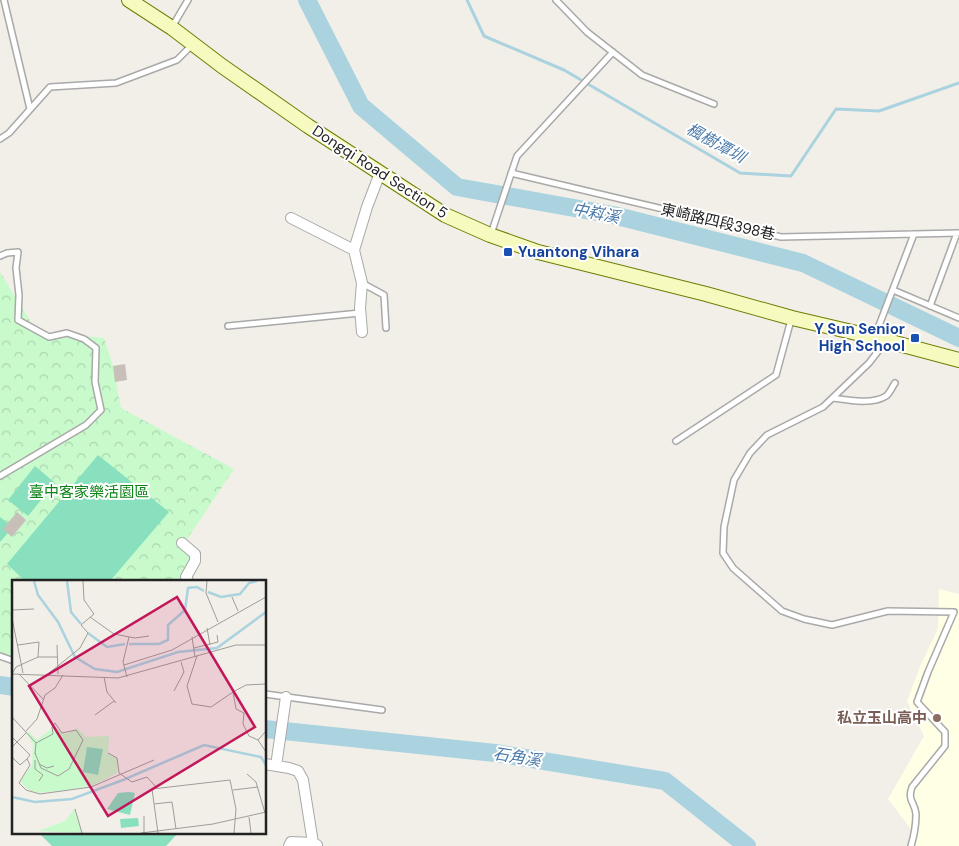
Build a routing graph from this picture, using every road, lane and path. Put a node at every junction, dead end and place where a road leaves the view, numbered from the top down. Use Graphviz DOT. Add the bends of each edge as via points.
graph roads {
  1 [pos="4,0"];
  2 [pos="129,0"];
  3 [pos="188,0"];
  4 [pos="556,0"];
  5 [pos="172,28"];
  6 [pos="192,44"];
  7 [pos="613,52"];
  8 [pos="714,104"];
  9 [pos="30,109"];
  10 [pos="0,139"];
  11 [pos="380,173"];
  12 [pos="511,173"];
  13 [pos="291,218"];
  14 [pos="958,233"];
  15 [pos="914,234"];
  16 [pos="490,235"];
  17 [pos="354,250"];
  18 [pos="0,256"];
  19 [pos="362,283"];
  20 [pos="893,290"];
  21 [pos="930,306"];
  22 [pos="360,313"];
  23 [pos="792,318"];
  24 [pos="959,318"];
  25 [pos="228,326"];
  26 [pos="386,328"];
  27 [pos="362,332"];
  28 [pos="875,338"];
  29 [pos="959,360"];
  30 [pos="895,382"];
  31 [pos="832,398"];
  32 [pos="676,441"];
  33 [pos="0,476"];
  34 [pos="182,543"];
  35 [pos="188,580"];
  36 [pos="956,612"];
  37 [pos="0,656"];
  38 [pos="12,660"];
  39 [pos="266,694"];
  40 [pos="286,696"];
  41 [pos="382,710"];
  42 [pos="270,765"];
  43 [pos="316,845"];
  44 [pos="289,846"];
  45 [pos="911,846"];
  1 -- 9 [label="lane"];
  2 -- 5 [label="street, Dongqi Road Section 5"];
  3 -- 5 [label="lane"];
  4 -- 7 [label="lane"];
  5 -- 6 [label="street, Dongqi Road Section 5"];
  6 -- 9 [label="lane" via="176,60 116,82 50,87"];
  6 -- 11 [label="street, Dongqi Road Section 5"];
  7 -- 8 [label="lane" via="642,75"];
  7 -- 12 [label="lane" via="517,156"];
  9 -- 10 [label="lane"];
  11 -- 16 [label="street, Dongqi Road Section 5" via="445,215"];
  11 -- 17 [label="street"];
  12 -- 15 [label="lane, 東崎路四段398巷" via="781,237"];
  12 -- 16 [label="lane"];
  13 -- 17 [label="street"];
  14 -- 15 [label="lane, 東崎路四段398巷"];
  14 -- 21 [label="lane"];
  15 -- 20 [label="lane"];
  16 -- 23 [label="street, Dongqi Road Section 5" via="538,252"];
  17 -- 19 [label="street"];
  18 -- 33 [label="lane" via="18,252 18,320 49,337 67,334 84,339 96,348 95,382 101,410 86,425"];
  19 -- 22 [label="street"];
  19 -- 26 [label="lane" via="384,295"];
  20 -- 21 [label="lane"];
  20 -- 28 [label="lane"];
  21 -- 24 [label="lane"];
  22 -- 25 [label="lane"];
  22 -- 27 [label="street"];
  23 -- 28 [label="street, Dongqi Road Section 5"];
  23 -- 32 [label="lane" via="776,375"];
  28 -- 29 [label="street, Dongqi Road Section 5"];
  28 -- 31 [label="lane" via="869,363"];
  30 -- 31 [label="lane" via="881,399"];
  31 -- 36 [label="lane" via="823,407 767,435 750,453 734,480 724,527 723,552 733,568 782,611 804,619 832,624 888,611"];
  34 -- 35 [label="street" via="195,554"];
  36 -- 45 [label="lane" via="918,702 945,732 945,746 909,795 916,813"];
  37 -- 38 [label="lane"];
  39 -- 40 [label="lane"];
  40 -- 41 [label="lane"];
  40 -- 42 [label="street"];
  42 -- 43 [label="street" via="298,771 303,780"];
  43 -- 44 [label="street" via="290,842"];
}
